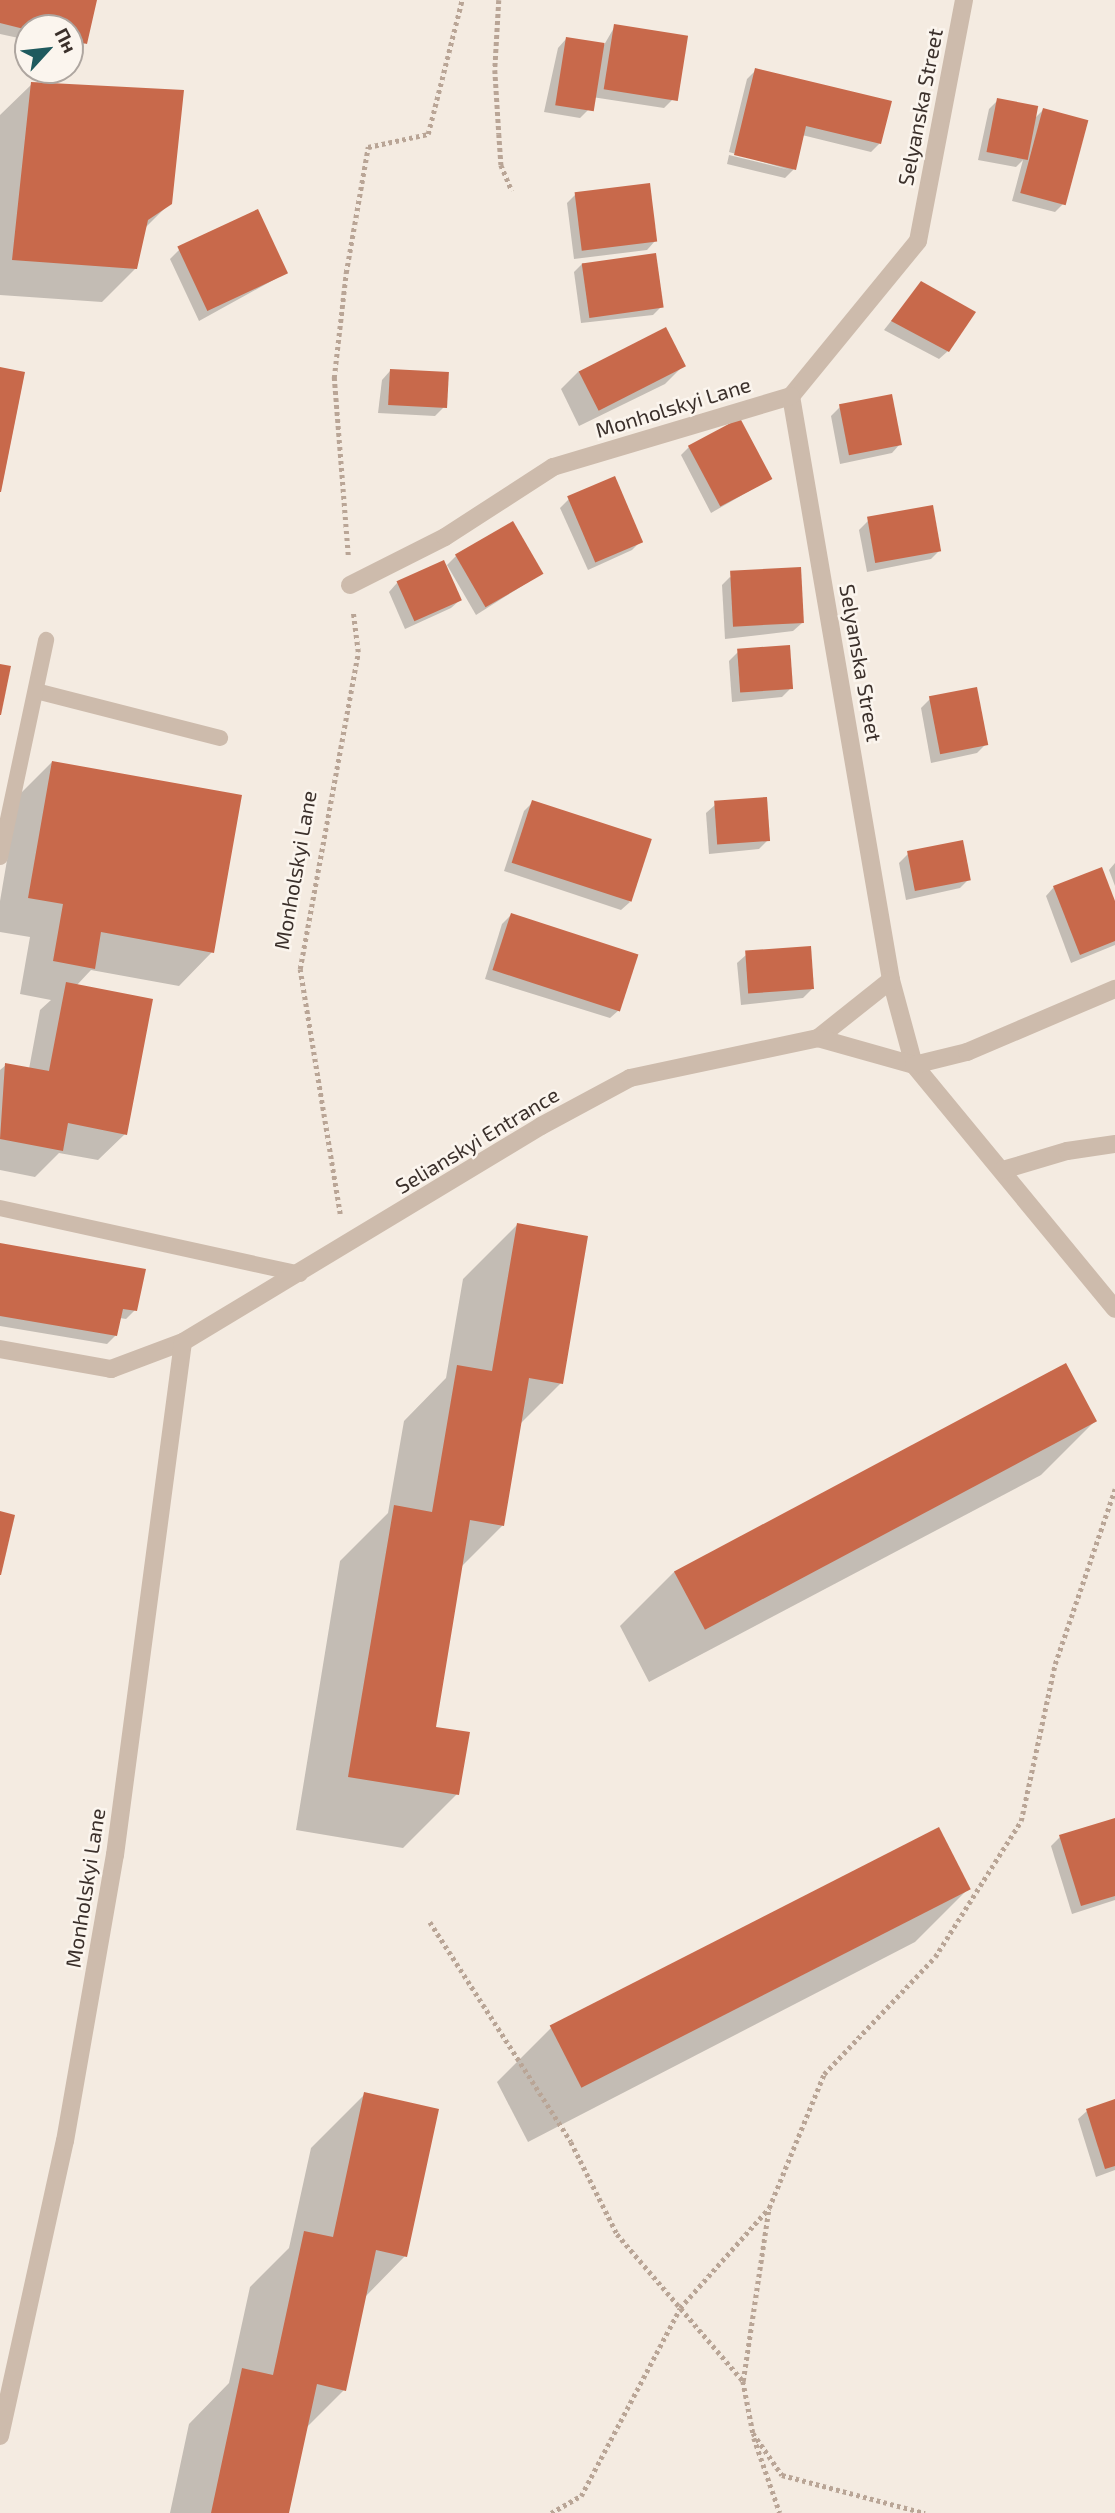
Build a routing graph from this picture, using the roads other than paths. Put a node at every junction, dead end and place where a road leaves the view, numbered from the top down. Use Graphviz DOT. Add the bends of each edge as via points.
graph roads {
  1 [pos="964,0"];
  2 [pos="791,396"];
  3 [pos="350,585"];
  4 [pos="46,639"];
  5 [pos="36,691"];
  6 [pos="219,738"];
  7 [pos="0,857"];
  8 [pos="891,980"];
  9 [pos="1115,989"];
  10 [pos="818,1038"];
  11 [pos="914,1065"];
  12 [pos="1115,1144"];
  13 [pos="1003,1170"];
  14 [pos="0,1208"];
  15 [pos="300,1274"];
  16 [pos="1115,1309"];
  17 [pos="183,1342"];
  18 [pos="0,1349"];
  19 [pos="0,2436"];
  1 -- 2 [label="street, Selyanska Street" via="918,241"];
  2 -- 3 [label="street, Monholskyi Lane" via="554,467 445,537"];
  2 -- 8 [label="street, Selyanska Street"];
  4 -- 5 [label="lane"];
  5 -- 6 [label="lane"];
  5 -- 7 [label="lane"];
  8 -- 10 [label="street, Selianskyi Entrance"];
  8 -- 11 [label="street, Selyanska Street"];
  9 -- 11 [label="street, Selianskyi Entrance" via="967,1052"];
  10 -- 11 [label="street, Selianskyi Entrance"];
  10 -- 15 [label="street, Selianskyi Entrance" via="630,1078 541,1126"];
  11 -- 13 [label="street, Selyanska Street"];
  12 -- 13 [label="street"];
  13 -- 16 [label="street, Selyanska Street"];
  14 -- 15 [label="lane"];
  15 -- 17 [label="street, Selianskyi Entrance"];
  17 -- 18 [label="street, Selianskyi Entrance" via="111,1369"];
  17 -- 19 [label="street, Monholskyi Lane" via="115,1855 65,2141"];
}
